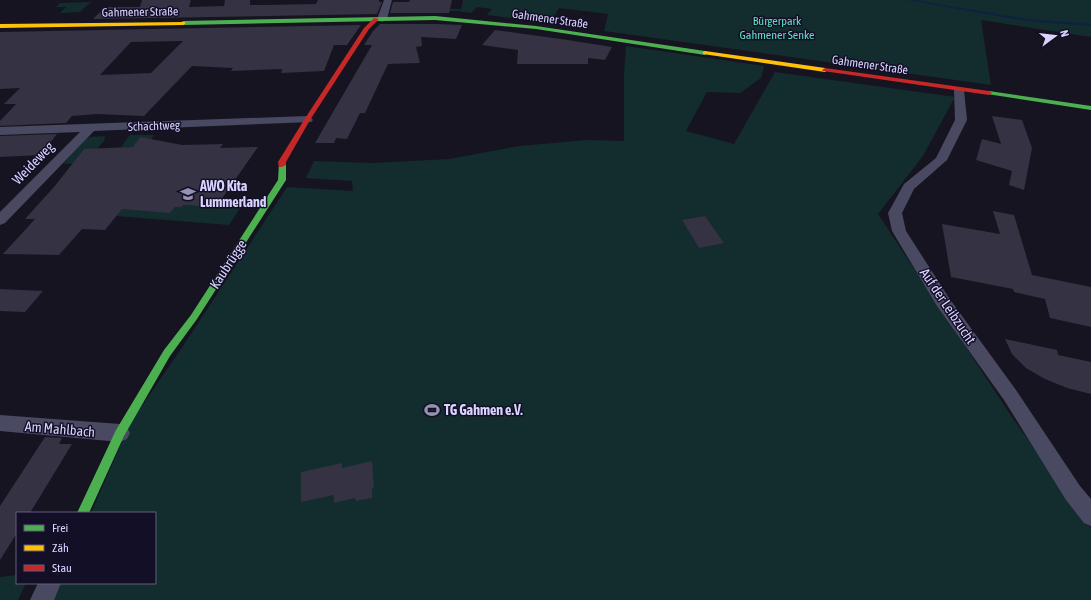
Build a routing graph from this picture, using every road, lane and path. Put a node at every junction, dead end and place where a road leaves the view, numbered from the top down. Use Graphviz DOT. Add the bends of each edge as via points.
graph roads {
  1 [pos="388,0"];
  2 [pos="379,19"];
  3 [pos="0,26"];
  4 [pos="959,90"];
  5 [pos="1091,108"];
  6 [pos="307,120"];
  7 [pos="90,128"];
  8 [pos="0,131"];
  9 [pos="0,220"];
  10 [pos="0,423"];
  11 [pos="120,434"];
  12 [pos="83,512"];
  13 [pos="1091,516"];
  14 [pos="50,584"];
  15 [pos="42,600"];
  1 -- 2 [label="street"];
  2 -- 3 [label="main road, Gahmener Straße"];
  2 -- 4 [label="main road, Gahmener Straße" via="469,20"];
  2 -- 6 [label="main road, Kaubrügge" via="367,28"];
  4 -- 5 [label="main road, Gahmener Straße"];
  4 -- 13 [label="street, Auf der Leibzucht" via="961,120 941,160 909,187 896,213 899,230 943,302 1010,395 1073,493"];
  6 -- 7 [label="street, Schachtweg"];
  6 -- 11 [label="main road, Kaubrügge" via="282,162 282,180 167,354"];
  7 -- 8 [label="street, Schachtweg"];
  7 -- 9 [label="street, Weideweg"];
  10 -- 11 [label="street, Am Mahlbach"];
  11 -- 12 [label="main road, Kaubrügge"];
  14 -- 15 [label="street"];
}
